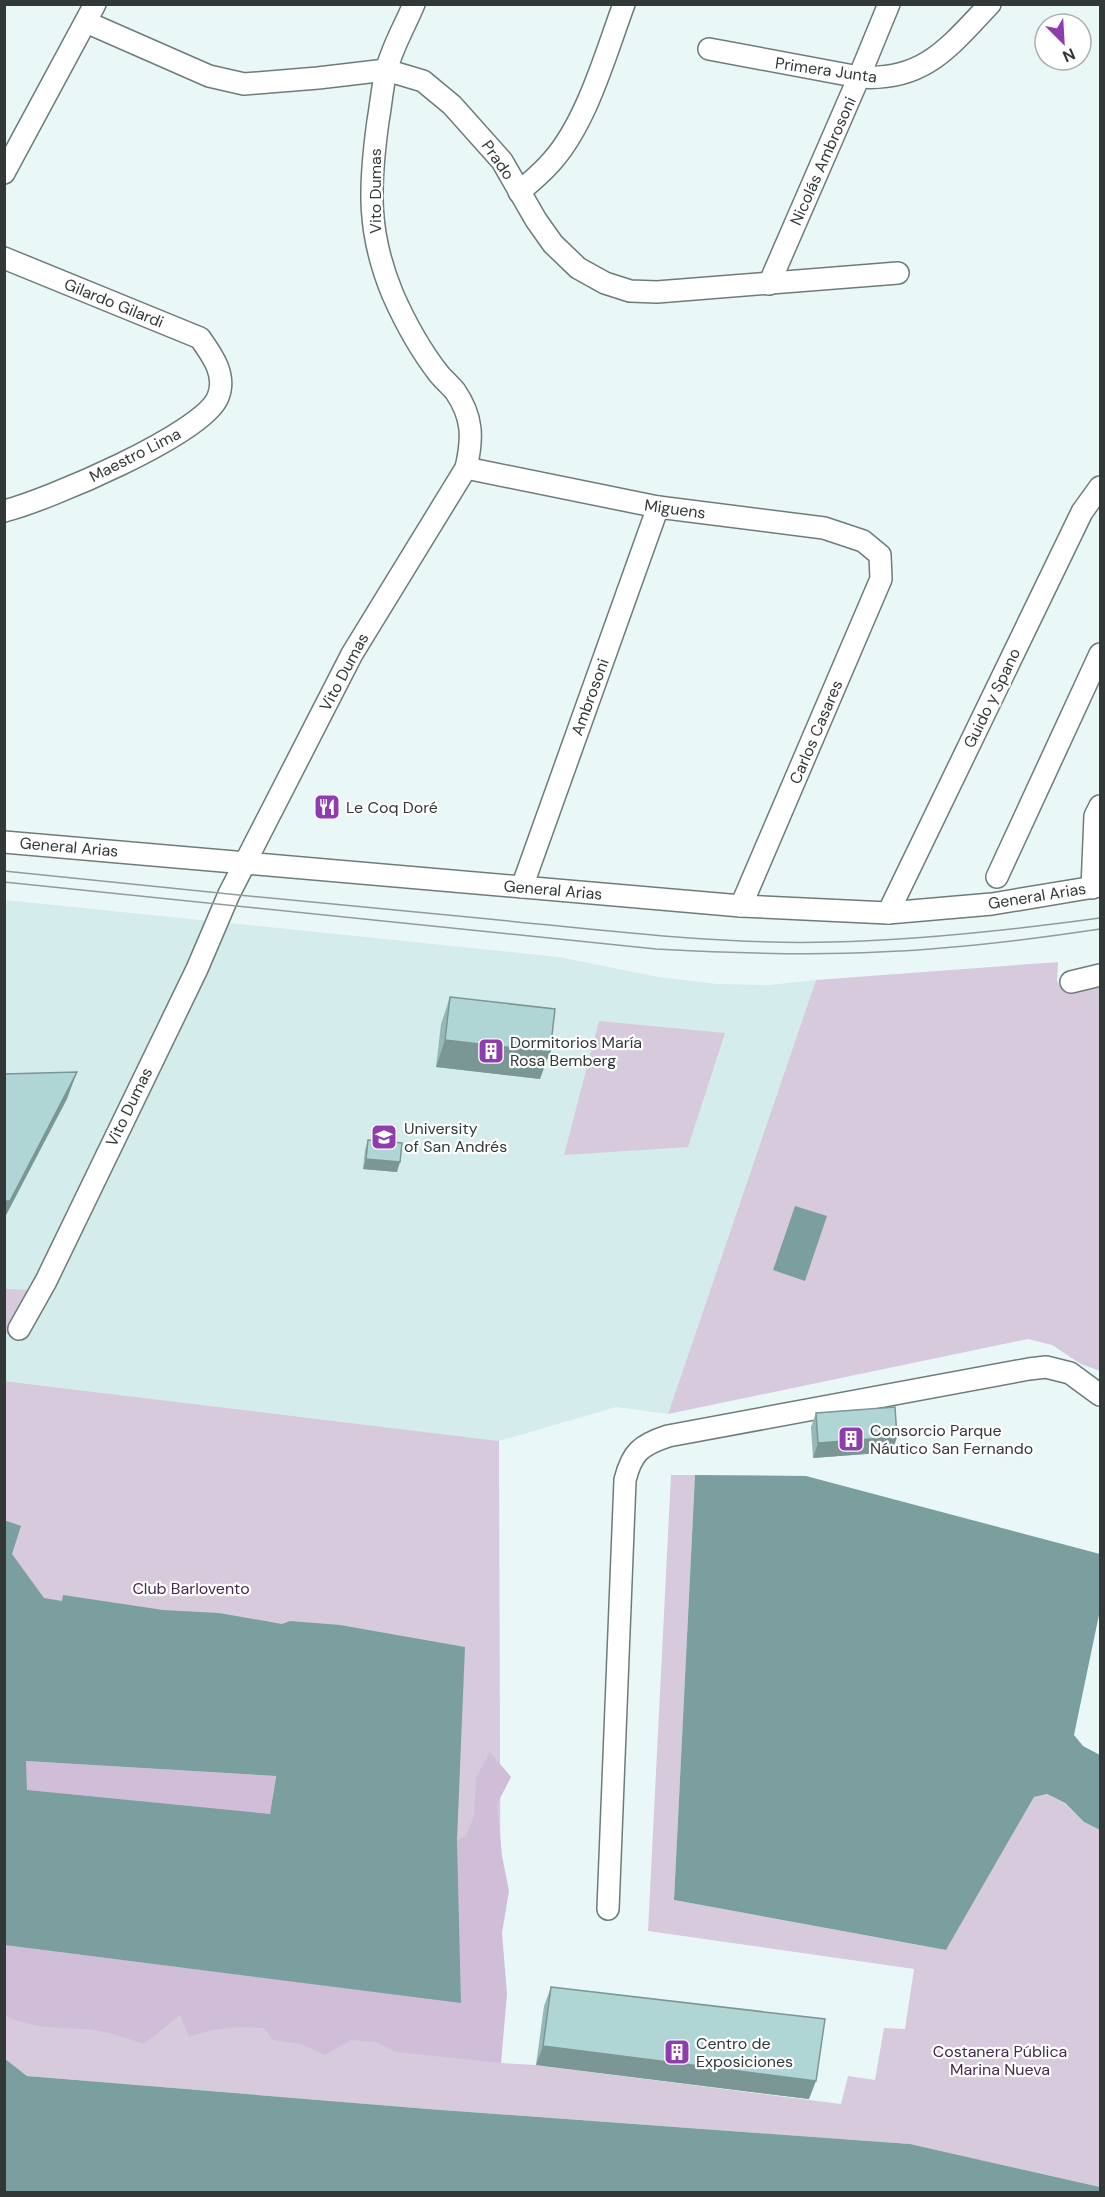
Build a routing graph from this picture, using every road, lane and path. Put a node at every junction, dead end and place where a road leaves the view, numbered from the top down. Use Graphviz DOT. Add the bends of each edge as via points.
graph roads {
  1 [pos="414,4"];
  2 [pos="624,4"];
  3 [pos="889,4"];
  4 [pos="990,4"];
  5 [pos="90,13"];
  6 [pos="709,49"];
  7 [pos="386,70"];
  8 [pos="859,77"];
  9 [pos="4,173"];
  10 [pos="519,192"];
  11 [pos="4,258"];
  12 [pos="898,273"];
  13 [pos="769,284"];
  14 [pos="215,359"];
  15 [pos="466,468"];
  16 [pos="1101,487"];
  17 [pos="658,507"];
  18 [pos="4,511"];
  19 [pos="880,555"];
  20 [pos="1101,654"];
  21 [pos="1101,806"];
  22 [pos="4,842"];
  23 [pos="247,862"];
  24 [pos="997,877"];
  25 [pos="522,887"];
  26 [pos="1096,887"];
  27 [pos="741,906"];
  28 [pos="888,913"];
  29 [pos="1101,975"];
  30 [pos="1071,982"];
  31 [pos="20,1329"];
  32 [pos="1101,1395"];
  33 [pos="608,1909"];
  1 -- 7 [label="street, Vito Dumas"];
  2 -- 10 [label="street" via="572,134 554,160"];
  3 -- 8 [label="street, Nicolás Ambrosoni"];
  4 -- 8 [label="street, Primera Junta" via="933,61 894,77"];
  5 -- 7 [label="street, Prado" via="208,76 243,84"];
  5 -- 9 [label="street"];
  6 -- 8 [label="street, Primera Junta"];
  7 -- 10 [label="street, Prado" via="423,81 453,105 502,161"];
  7 -- 15 [label="street, Vito Dumas" via="372,164 375,242 394,298 409,327 466,410 471,446"];
  8 -- 13 [label="street, Nicolás Ambrosoni"];
  10 -- 13 [label="street, Prado" via="553,244 578,268 605,284 630,291 657,292"];
  11 -- 14 [label="street, Gilardo Gilardi" via="200,338"];
  12 -- 13 [label="street, Prado"];
  14 -- 18 [label="street, Maestro Lima" via="221,379 218,397 209,412 194,424 119,465"];
  15 -- 17 [label="street, Miguens"];
  15 -- 23 [label="street, Vito Dumas" via="352,654"];
  16 -- 28 [label="street, Guido y Spano" via="1082,512"];
  17 -- 19 [label="street, Miguens" via="824,528 863,541"];
  17 -- 25 [label="street, Ambrosoni"];
  19 -- 27 [label="street, Carlos Casares" via="881,579"];
  20 -- 24 [label="street"];
  21 -- 26 [label="street" via="1095,816"];
  22 -- 23 [label="street, General Arias"];
  23 -- 25 [label="street, General Arias"];
  23 -- 31 [label="street, Vito Dumas"];
  25 -- 27 [label="street, General Arias"];
  26 -- 28 [label="street, General Arias" via="992,904"];
  27 -- 28 [label="street, General Arias"];
  29 -- 30 [label="street"];
  32 -- 33 [label="street" via="1070,1373 1038,1368 668,1436 636,1452 625,1480"];
}
